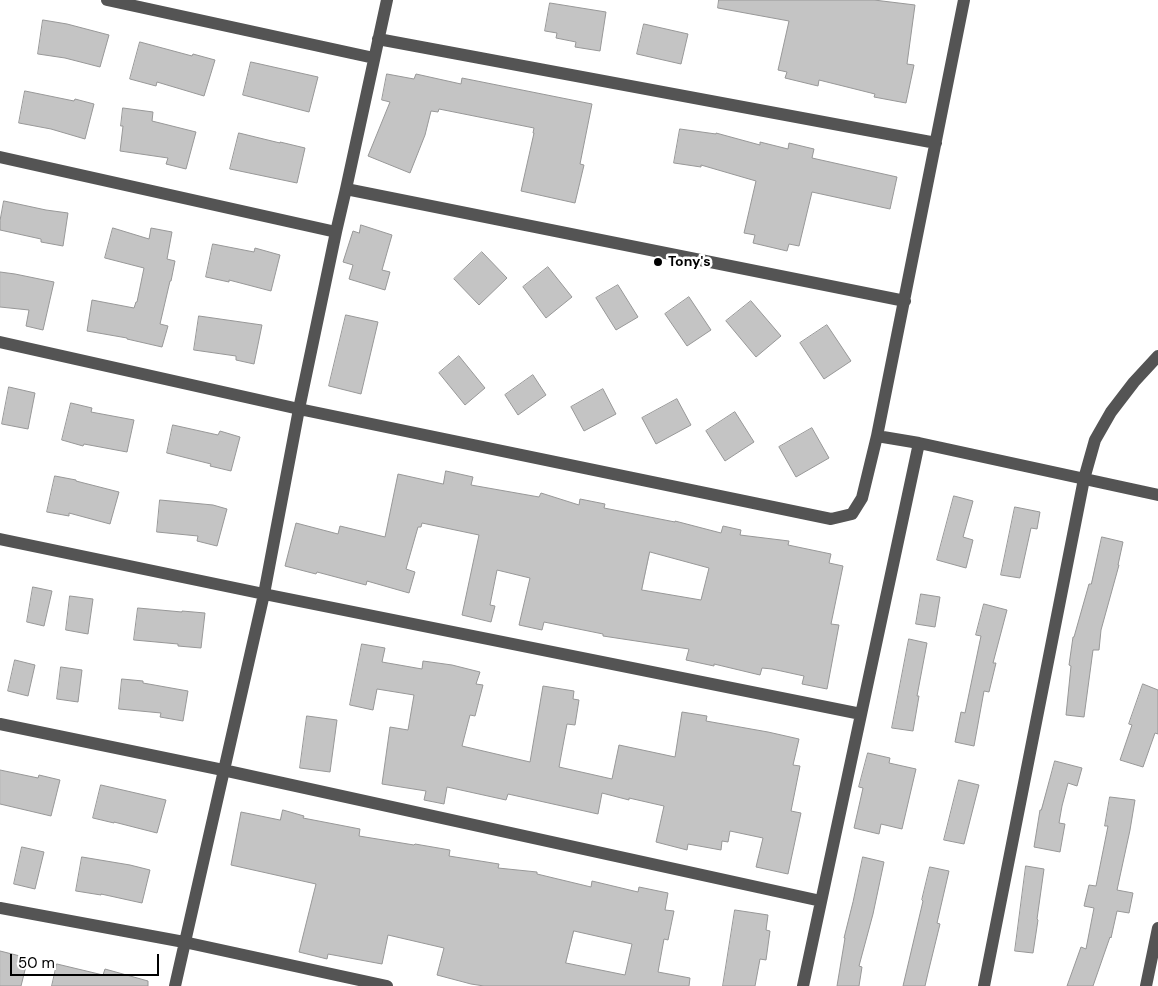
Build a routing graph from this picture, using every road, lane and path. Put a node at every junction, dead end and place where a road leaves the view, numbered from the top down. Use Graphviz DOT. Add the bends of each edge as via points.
graph roads {
  1 [pos="107,0"];
  2 [pos="387,0"];
  3 [pos="964,0"];
  4 [pos="378,39"];
  5 [pos="374,58"];
  6 [pos="936,143"];
  7 [pos="0,157"];
  8 [pos="346,189"];
  9 [pos="336,232"];
  10 [pos="905,301"];
  11 [pos="0,342"];
  12 [pos="1158,356"];
  13 [pos="299,408"];
  14 [pos="877,436"];
  15 [pos="919,444"];
  16 [pos="1084,479"];
  17 [pos="1158,495"];
  18 [pos="0,539"];
  19 [pos="264,594"];
  20 [pos="861,714"];
  21 [pos="0,724"];
  22 [pos="223,770"];
  23 [pos="821,901"];
  24 [pos="0,908"];
  25 [pos="1158,928"];
  26 [pos="184,942"];
  27 [pos="175,986"];
  28 [pos="388,986"];
  29 [pos="802,986"];
  30 [pos="984,986"];
  31 [pos="1146,986"];
  1 -- 5 [label="street"];
  2 -- 4 [label="street"];
  3 -- 6 [label="street"];
  4 -- 5 [label="street"];
  4 -- 6 [label="street"];
  5 -- 8 [label="street"];
  6 -- 10 [label="street"];
  7 -- 9 [label="street"];
  8 -- 9 [label="street"];
  8 -- 10 [label="street"];
  9 -- 13 [label="street"];
  10 -- 14 [label="street"];
  11 -- 13 [label="street"];
  12 -- 16 [label="street" via="1111,412 1095,440"];
  13 -- 14 [label="street" via="831,519 852,514 862,498"];
  13 -- 19 [label="street"];
  14 -- 15 [label="street"];
  15 -- 16 [label="street"];
  15 -- 20 [label="street"];
  16 -- 17 [label="street"];
  16 -- 30 [label="street"];
  18 -- 19 [label="street"];
  19 -- 20 [label="street"];
  19 -- 22 [label="street"];
  20 -- 23 [label="street"];
  21 -- 22 [label="street"];
  22 -- 23 [label="street"];
  22 -- 26 [label="street"];
  23 -- 29 [label="street"];
  24 -- 26 [label="street"];
  25 -- 31 [label="street"];
  26 -- 27 [label="street"];
  26 -- 28 [label="street"];
}
